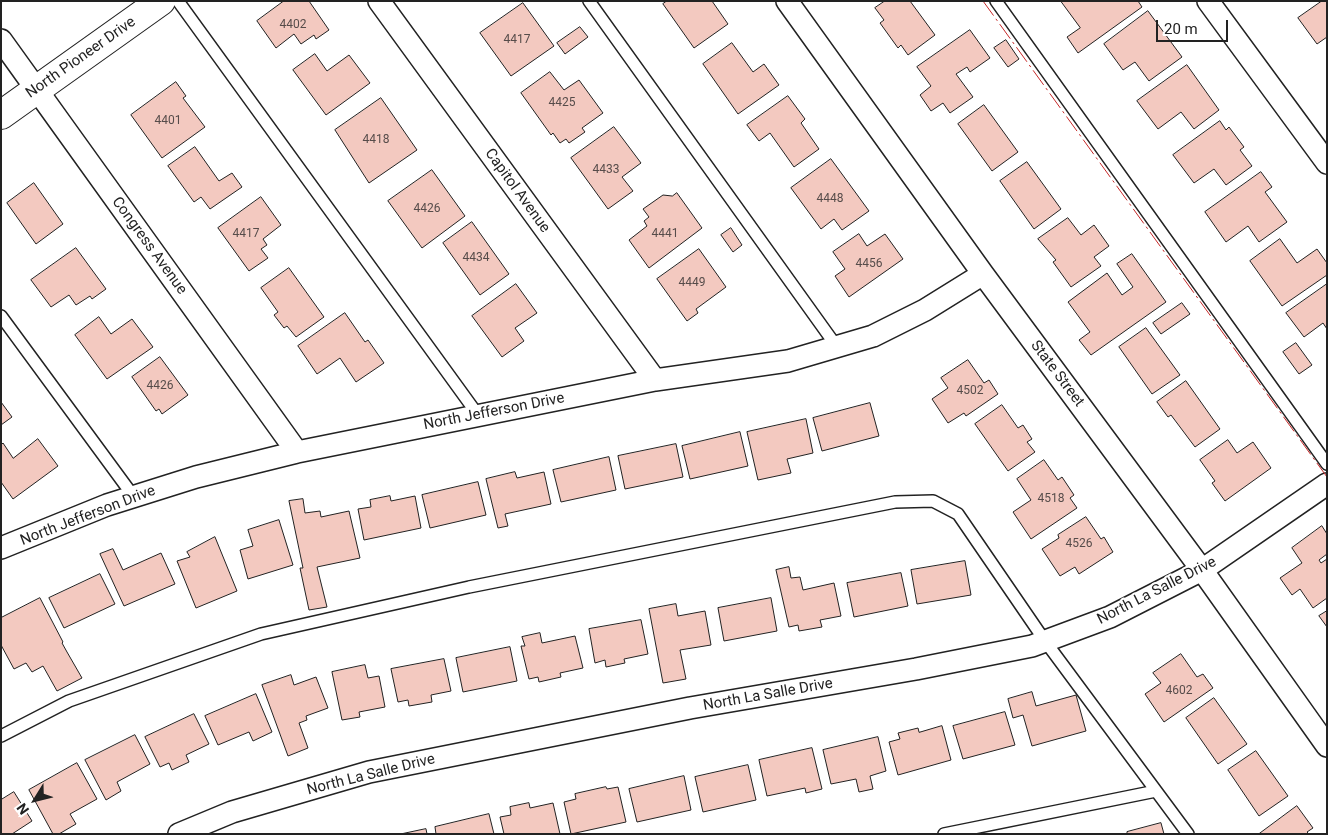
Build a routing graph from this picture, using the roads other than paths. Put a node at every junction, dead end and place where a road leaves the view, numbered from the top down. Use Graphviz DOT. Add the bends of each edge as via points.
graph roads {
  1 [pos="161,1"];
  2 [pos="178,1"];
  3 [pos="379,1"];
  4 [pos="589,1"];
  5 [pos="787,1"];
  6 [pos="996,1"];
  7 [pos="1208,1"];
  8 [pos="1,40"];
  9 [pos="36,90"];
  10 [pos="1,115"];
  11 [pos="1327,163"];
  12 [pos="983,274"];
  13 [pos="1,316"];
  14 [pos="838,347"];
  15 [pos="654,380"];
  16 [pos="478,415"];
  17 [pos="297,452"];
  18 [pos="1327,464"];
  19 [pos="1327,484"];
  20 [pos="134,497"];
  21 [pos="1,548"];
  22 [pos="1202,570"];
  23 [pos="1045,641"];
  24 [pos="1,736"];
  25 [pos="1327,746"];
  26 [pos="1156,791"];
  27 [pos="179,834"];
  28 [pos="944,834"];
  29 [pos="1188,834"];
  1 -- 9 [label="street, North Pioneer Drive"];
  2 -- 16 [label="lane"];
  3 -- 15 [label="street, Capitol Avenue"];
  4 -- 14 [label="lane"];
  5 -- 12 [label="street, State Street"];
  6 -- 18 [label="lane"];
  7 -- 11 [label="street"];
  8 -- 9 [label="street, Congress Avenue"];
  9 -- 10 [label="street, North Pioneer Drive"];
  9 -- 17 [label="street, Congress Avenue"];
  12 -- 14 [label="street, North Jefferson Drive" via="925,310 873,336"];
  12 -- 22 [label="street, State Street"];
  13 -- 20 [label="lane"];
  14 -- 15 [label="street, North Jefferson Drive" via="788,361"];
  15 -- 16 [label="street, North Jefferson Drive"];
  16 -- 17 [label="street, North Jefferson Drive"];
  17 -- 20 [label="street, North Jefferson Drive" via="196,477"];
  19 -- 22 [label="street, North La Salle Drive"];
  20 -- 21 [label="street, North Jefferson Drive"];
  22 -- 23 [label="street, North La Salle Drive" via="1110,618"];
  22 -- 25 [label="street, State Street"];
  23 -- 24 [label="lane" via="958,514 934,501 895,502 469,587 261,634 69,702"];
  23 -- 26 [label="lane"];
  23 -- 27 [label="street, North La Salle Drive" via="916,669 690,708 369,772 232,812"];
  26 -- 28 [label="lane"];
  26 -- 29 [label="lane"];
}
